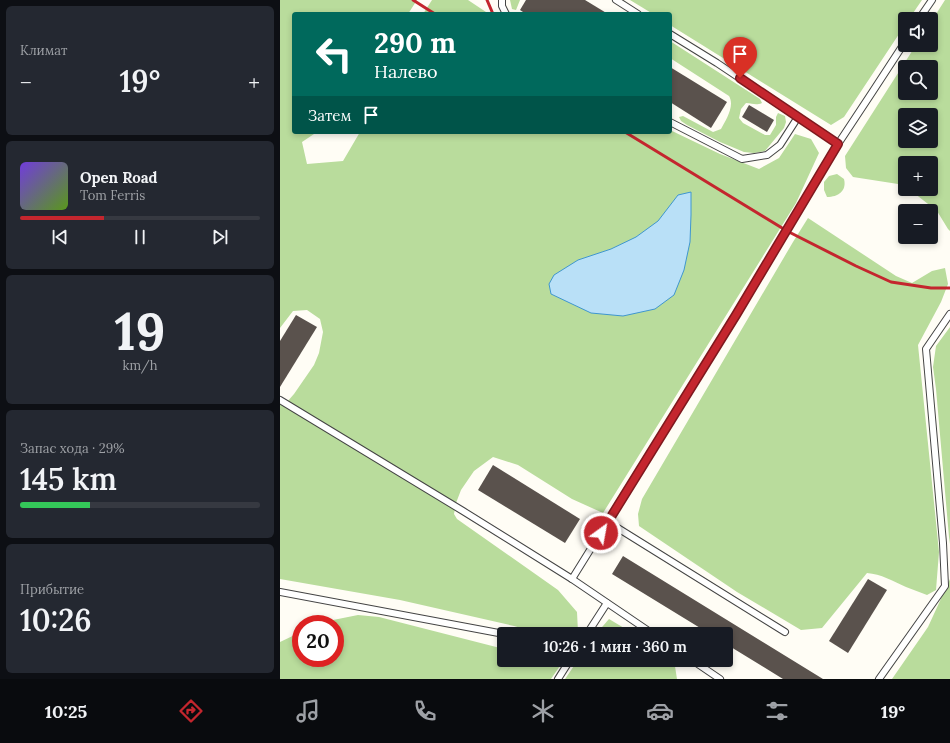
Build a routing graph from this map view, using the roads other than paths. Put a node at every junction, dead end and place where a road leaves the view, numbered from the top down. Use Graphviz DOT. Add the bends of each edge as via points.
graph roads {
  1 [pos="502,0"];
  2 [pos="616,0"];
  3 [pos="932,0"];
  4 [pos="505,12"];
  5 [pos="635,12"];
  6 [pos="924,12"];
  7 [pos="672,35"];
  8 [pos="898,52"];
  9 [pos="798,117"];
  10 [pos="672,123"];
  11 [pos="838,144"];
  12 [pos="950,314"];
  13 [pos="280,400"];
  14 [pos="608,522"];
  15 [pos="572,579"];
  16 [pos="280,592"];
  17 [pos="607,603"];
  18 [pos="592,627"];
  19 [pos="643,627"];
  20 [pos="785,632"];
  21 [pos="497,633"];
  22 [pos="566,667"];
  23 [pos="702,667"];
  24 [pos="558,679"];
  25 [pos="720,679"];
  26 [pos="879,679"];
  1 -- 4 [label="lane"];
  2 -- 5 [label="lane"];
  3 -- 6 [label="lane"];
  7 -- 9 [label="lane"];
  8 -- 11 [label="lane"];
  9 -- 10 [label="lane" via="780,145 766,155 742,159"];
  9 -- 11 [label="lane"];
  11 -- 14 [label="lane"];
  12 -- 26 [label="lane" via="926,349 945,586"];
  13 -- 15 [label="lane"];
  14 -- 15 [label="lane"];
  14 -- 20 [label="lane"];
  15 -- 17 [label="lane"];
  16 -- 21 [label="lane"];
  17 -- 18 [label="lane"];
  17 -- 19 [label="lane"];
  22 -- 24 [label="lane"];
  23 -- 25 [label="lane"];
}
